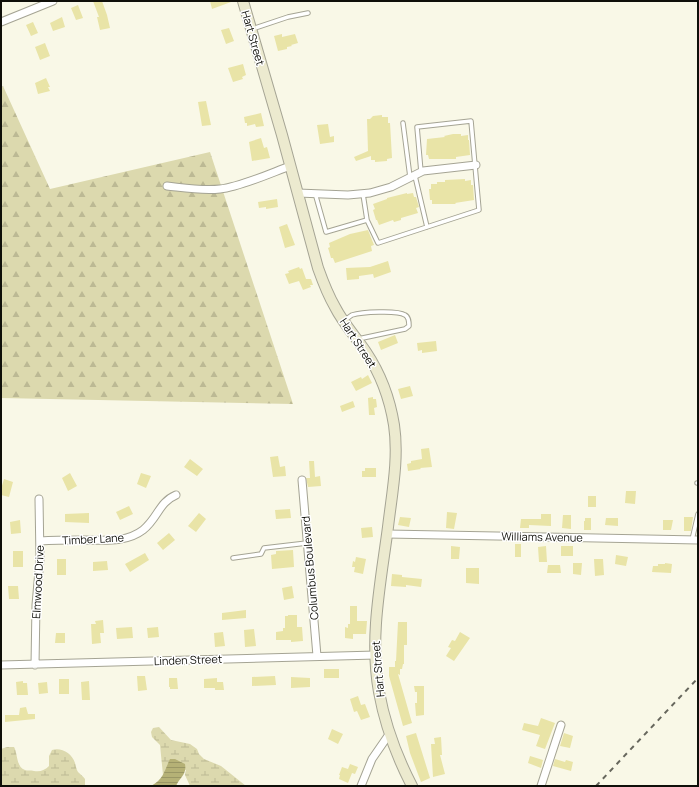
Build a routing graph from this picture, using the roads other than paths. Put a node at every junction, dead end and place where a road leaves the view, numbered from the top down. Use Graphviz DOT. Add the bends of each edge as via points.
graph roads {
  1 [pos="53,1"];
  2 [pos="242,1"];
  3 [pos="308,13"];
  4 [pos="1,22"];
  5 [pos="251,30"];
  6 [pos="403,123"];
  7 [pos="476,165"];
  8 [pos="290,166"];
  9 [pos="415,175"];
  10 [pos="167,186"];
  11 [pos="298,193"];
  12 [pos="316,194"];
  13 [pos="363,194"];
  14 [pos="367,220"];
  15 [pos="427,227"];
  16 [pos="344,321"];
  17 [pos="357,339"];
  18 [pos="302,480"];
  19 [pos="176,495"];
  20 [pos="39,499"];
  21 [pos="698,514"];
  22 [pos="387,534"];
  23 [pos="695,540"];
  24 [pos="40,541"];
  25 [pos="307,543"];
  26 [pos="233,558"];
  27 [pos="376,655"];
  28 [pos="317,656"];
  29 [pos="1,665"];
  30 [pos="35,665"];
  31 [pos="561,725"];
  32 [pos="390,733"];
  33 [pos="361,786"];
  34 [pos="412,786"];
  35 [pos="541,786"];
  1 -- 4 [label="street"];
  2 -- 5 [label="main road, Hart Street"];
  3 -- 5 [label="lane"];
  5 -- 8 [label="main road, Hart Street"];
  6 -- 9 [label="lane"];
  7 -- 9 [label="street" via="430,170"];
  7 -- 9 [label="lane" via="471,121 417,127"];
  7 -- 15 [label="lane" via="480,210"];
  8 -- 10 [label="street" via="221,189 199,190"];
  8 -- 11 [label="main road, Hart Street"];
  9 -- 13 [label="street" via="384,190"];
  9 -- 15 [label="lane"];
  11 -- 12 [label="street"];
  11 -- 16 [label="main road, Hart Street" via="320,275"];
  12 -- 13 [label="street"];
  12 -- 14 [label="lane" via="326,232"];
  13 -- 14 [label="lane"];
  14 -- 15 [label="lane" via="378,244"];
  16 -- 17 [label="main road, Hart Street"];
  16 -- 17 [label="lane" via="352,315 375,312 405,314 410,322 405,329"];
  17 -- 22 [label="main road, Hart Street" via="378,372 394,424 395,465"];
  18 -- 25 [label="street, Columbus Boulevard"];
  19 -- 24 [label="street, Timber Lane" via="164,502 146,527 128,538"];
  20 -- 24 [label="street, Elmwood Drive"];
  21 -- 23 [label="lane"];
  22 -- 23 [label="street, Williams Avenue"];
  22 -- 27 [label="main road, Hart Street" via="376,618"];
  24 -- 30 [label="street, Elmwood Drive"];
  25 -- 26 [label="lane" via="264,548 261,554"];
  25 -- 28 [label="street, Columbus Boulevard"];
  27 -- 28 [label="street, Linden Street"];
  27 -- 32 [label="main road, Hart Street" via="379,692"];
  28 -- 30 [label="street, Linden Street"];
  29 -- 30 [label="street, Linden Street"];
  31 -- 35 [label="street"];
  32 -- 33 [label="street" via="372,760"];
  32 -- 34 [label="main road, Hart Street"];
}
